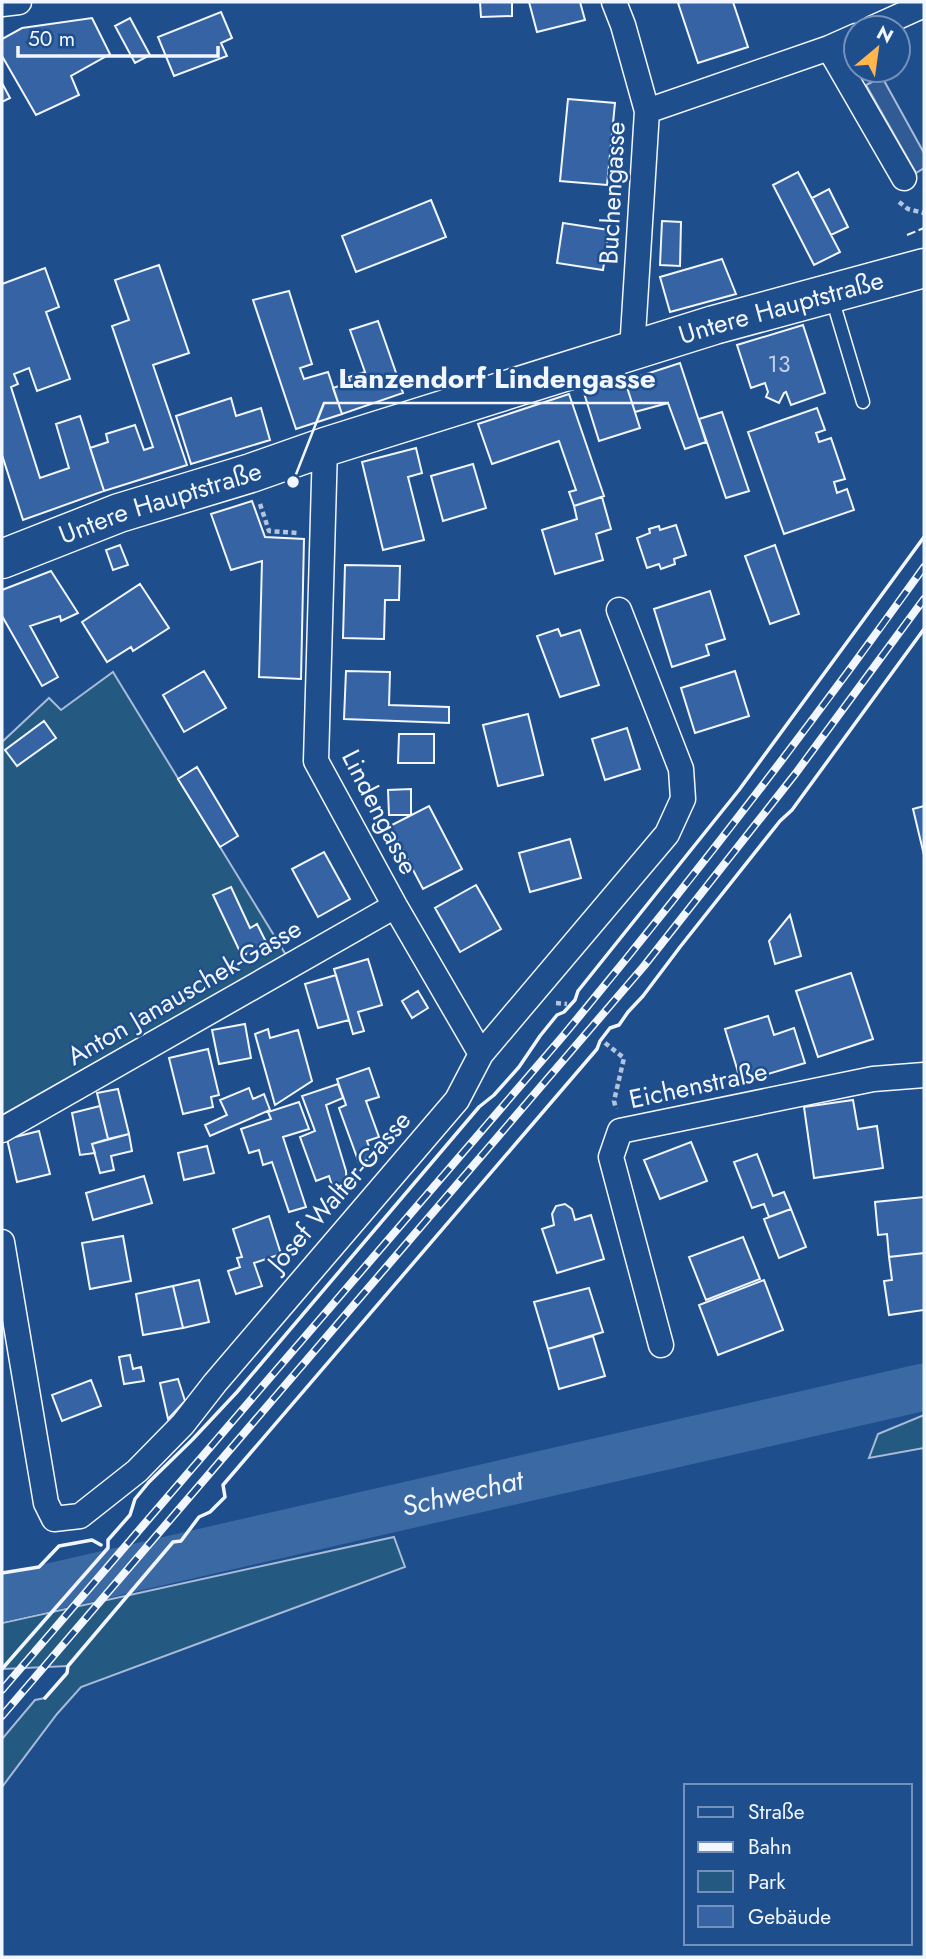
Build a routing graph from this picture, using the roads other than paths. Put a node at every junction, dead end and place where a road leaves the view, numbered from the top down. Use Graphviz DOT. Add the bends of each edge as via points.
graph roads {
  1 [pos="19,2"];
  2 [pos="614,2"];
  3 [pos="2,4"];
  4 [pos="924,5"];
  5 [pos="904,14"];
  6 [pos="842,42"];
  7 [pos="829,48"];
  8 [pos="647,111"];
  9 [pos="904,178"];
  10 [pos="924,268"];
  11 [pos="831,294"];
  12 [pos="632,351"];
  13 [pos="863,402"];
  14 [pos="325,447"];
  15 [pos="2,559"];
  16 [pos="619,610"];
  17 [pos="395,906"];
  18 [pos="481,1054"];
  19 [pos="924,1076"];
  20 [pos="2,1130"];
  21 [pos="2,1242"];
  22 [pos="661,1345"];
  1 -- 3 [label="street"];
  2 -- 8 [label="street, Buchengasse"];
  4 -- 5 [label="street"];
  6 -- 7 [label="street"];
  7 -- 8 [label="street"];
  7 -- 9 [label="street"];
  8 -- 12 [label="street, Buchengasse"];
  10 -- 11 [label="main road, Untere Hauptstraße"];
  11 -- 12 [label="main road, Untere Hauptstraße"];
  11 -- 13 [label="lane"];
  12 -- 14 [label="main road, Untere Hauptstraße"];
  14 -- 15 [label="main road, Untere Hauptstraße" via="119,513"];
  14 -- 17 [label="street, Lindengasse" via="316,761"];
  16 -- 18 [label="street, Josef Walter-Gasse" via="681,769 683,799 667,834"];
  17 -- 18 [label="street, Lindengasse"];
  17 -- 20 [label="street, Anton Janauschek-Gasse"];
  18 -- 21 [label="street, Josef Walter-Gasse" via="457,1100 183,1424 136,1471 80,1516 54,1519 47,1503"];
  19 -- 22 [label="street, Eichenstraße" via="873,1079 620,1131 611,1157"];
}
